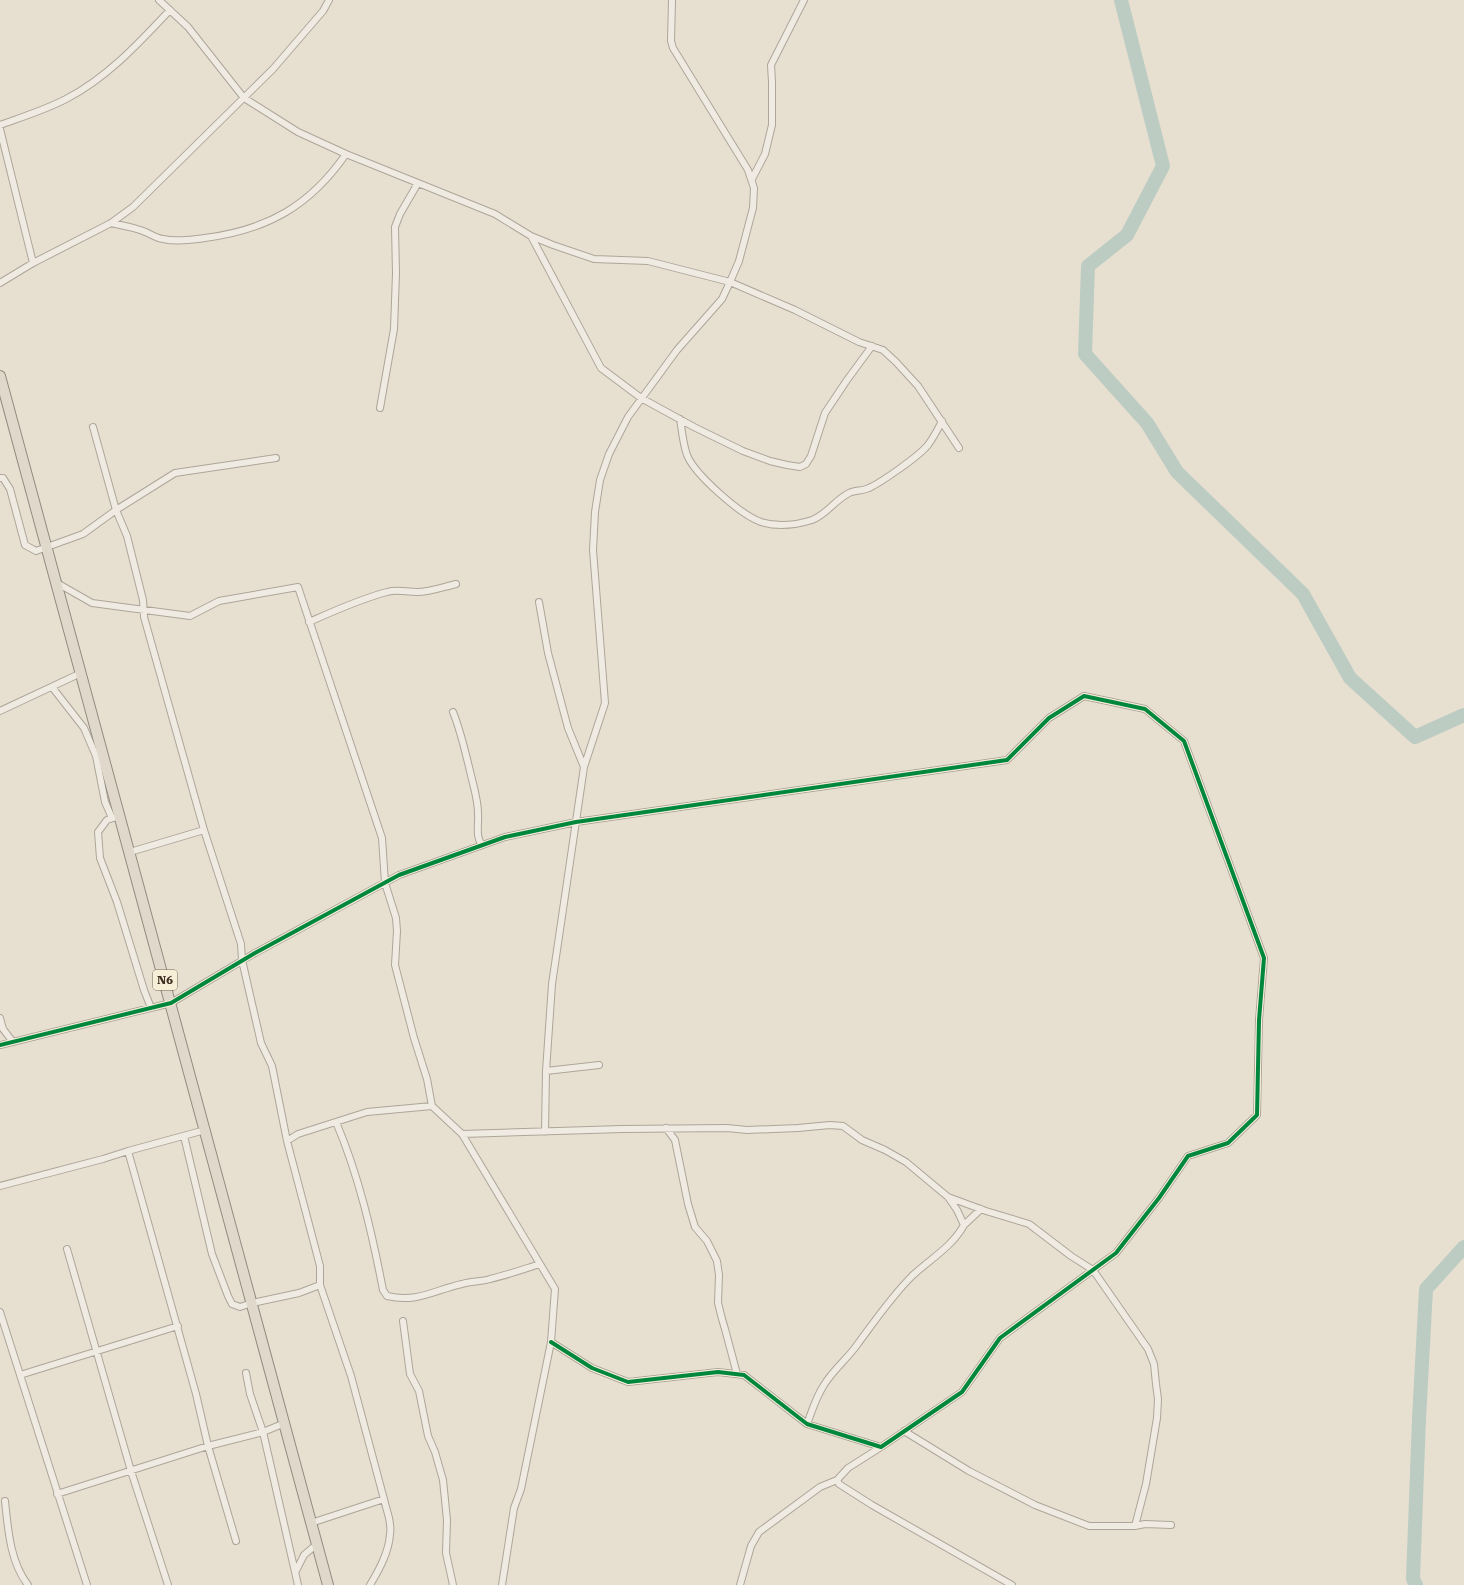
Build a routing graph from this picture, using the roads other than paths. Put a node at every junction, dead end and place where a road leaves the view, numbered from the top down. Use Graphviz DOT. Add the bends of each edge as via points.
graph roads {
  1 [pos="159,0"];
  2 [pos="329,0"];
  3 [pos="672,0"];
  4 [pos="804,0"];
  5 [pos="170,10"];
  6 [pos="244,98"];
  7 [pos="0,124"];
  8 [pos="0,129"];
  9 [pos="346,154"];
  10 [pos="752,179"];
  11 [pos="418,183"];
  12 [pos="111,223"];
  13 [pos="531,236"];
  14 [pos="33,263"];
  15 [pos="730,282"];
  16 [pos="0,283"];
  17 [pos="872,346"];
  18 [pos="0,376"];
  19 [pos="641,398"];
  20 [pos="380,408"];
  21 [pos="680,419"];
  22 [pos="942,421"];
  23 [pos="93,427"];
  24 [pos="959,448"];
  25 [pos="276,458"];
  26 [pos="0,478"];
  27 [pos="116,510"];
  28 [pos="47,547"];
  29 [pos="57,583"];
  30 [pos="456,584"];
  31 [pos="539,602"];
  32 [pos="144,609"];
  33 [pos="309,622"];
  34 [pos="81,673"];
  35 [pos="52,687"];
  36 [pos="0,711"];
  37 [pos="453,712"];
  38 [pos="584,767"];
  39 [pos="116,817"];
  40 [pos="576,822"];
  41 [pos="204,830"];
  42 [pos="482,845"];
  43 [pos="130,852"];
  44 [pos="385,883"];
  45 [pos="242,960"];
  46 [pos="171,1003"];
  47 [pos="151,1008"];
  48 [pos="0,1018"];
  49 [pos="13,1042"];
  50 [pos="0,1046"];
  51 [pos="599,1065"];
  52 [pos="546,1071"];
  53 [pos="432,1106"];
  54 [pos="336,1122"];
  55 [pos="666,1128"];
  56 [pos="205,1130"];
  57 [pos="545,1132"];
  58 [pos="462,1134"];
  59 [pos="184,1136"];
  60 [pos="287,1141"];
  61 [pos="128,1151"];
  62 [pos="0,1186"];
  63 [pos="948,1197"];
  64 [pos="981,1209"];
  65 [pos="964,1225"];
  66 [pos="67,1249"];
  67 [pos="540,1264"];
  68 [pos="1093,1270"];
  69 [pos="320,1285"];
  70 [pos="252,1303"];
  71 [pos="0,1312"];
  72 [pos="403,1321"];
  73 [pos="178,1326"];
  74 [pos="551,1342"];
  75 [pos="97,1351"];
  76 [pos="246,1373"];
  77 [pos="736,1374"];
  78 [pos="20,1375"];
  79 [pos="284,1423"];
  80 [pos="807,1424"];
  81 [pos="904,1431"];
  82 [pos="263,1432"];
  83 [pos="208,1446"];
  84 [pos="881,1447"];
  85 [pos="131,1471"];
  86 [pos="837,1480"];
  87 [pos="57,1494"];
  88 [pos="384,1499"];
  89 [pos="5,1501"];
  90 [pos="311,1523"];
  91 [pos="1171,1525"];
  92 [pos="1135,1526"];
  93 [pos="236,1541"];
  94 [pos="317,1544"];
  95 [pos="296,1571"];
  96 [pos="28,1585"];
  97 [pos="86,1585"];
  98 [pos="168,1585"];
  99 [pos="298,1585"];
  100 [pos="328,1585"];
  101 [pos="370,1585"];
  102 [pos="453,1585"];
  103 [pos="502,1585"];
  104 [pos="740,1585"];
  105 [pos="1012,1585"];
  1 -- 5 [label="street"];
  2 -- 6 [label="street" via="323,11 297,41"];
  3 -- 10 [label="street" via="673,48"];
  4 -- 10 [label="street" via="771,65 772,126 765,154"];
  5 -- 6 [label="street" via="188,27"];
  5 -- 7 [label="street" via="131,51 87,86 65,100"];
  6 -- 9 [label="street" via="298,132"];
  6 -- 12 [label="street" via="133,208"];
  8 -- 14 [label="street"];
  9 -- 11 [label="street"];
  9 -- 12 [label="street" via="333,174 292,210 266,223 221,236 186,240 162,239 140,230"];
  10 -- 15 [label="street" via="753,208 740,261"];
  11 -- 13 [label="street" via="495,214"];
  11 -- 20 [label="street" via="400,214 396,227 394,329"];
  12 -- 14 [label="street"];
  13 -- 15 [label="street" via="594,259 648,261"];
  13 -- 19 [label="street" via="601,368"];
  14 -- 16 [label="street"];
  15 -- 17 [label="street"];
  15 -- 19 [label="street" via="722,299 677,350"];
  17 -- 21 [label="street" via="825,413 811,456 806,464 800,467 770,461 743,451"];
  17 -- 22 [label="street" via="883,350 896,362 918,386"];
  18 -- 28 [label="highway, N6"];
  19 -- 21 [label="street"];
  19 -- 38 [label="street" via="609,454 600,480 595,512 593,550 605,703"];
  21 -- 22 [label="street" via="687,455 701,476 748,515 761,522 778,525 796,524 813,519 846,494 877,484 921,452"];
  22 -- 24 [label="street"];
  23 -- 27 [label="street"];
  25 -- 27 [label="street" via="175,473"];
  26 -- 28 [label="street" via="3,478 10,489 25,544 36,551"];
  27 -- 28 [label="street" via="83,534"];
  27 -- 32 [label="street" via="127,536"];
  28 -- 29 [label="highway, N6"];
  29 -- 32 [label="street" via="92,603"];
  29 -- 34 [label="highway, N6"];
  30 -- 33 [label="street" via="429,591 387,592 360,600"];
  31 -- 38 [label="street" via="548,653 568,728"];
  32 -- 33 [label="street" via="190,616 219,601 298,587"];
  32 -- 41 [label="street"];
  33 -- 44 [label="street" via="382,838"];
  34 -- 35 [label="street"];
  34 -- 39 [label="highway, N6"];
  35 -- 36 [label="street"];
  35 -- 39 [label="street" via="84,728 96,756 105,802"];
  37 -- 42 [label="street" via="475,789 478,810 477,835"];
  38 -- 40 [label="street"];
  39 -- 43 [label="highway, N6"];
  39 -- 47 [label="street" via="107,820 98,832 100,858"];
  40 -- 42 [label="street" via="505,837"];
  40 -- 52 [label="street" via="552,984"];
  40 -- 68 [label="street" via="1006,760 1049,718 1084,696 1145,709 1184,741 1264,958 1259,1020 1257,1115 1228,1143 1188,1156 1116,1253"];
  41 -- 43 [label="street"];
  41 -- 45 [label="street" via="242,944"];
  42 -- 44 [label="street" via="399,875"];
  43 -- 46 [label="highway, N6"];
  44 -- 45 [label="street"];
  44 -- 53 [label="street" via="396,918 395,964"];
  45 -- 46 [label="street"];
  45 -- 60 [label="street" via="261,1044 272,1066"];
  46 -- 47 [label="street"];
  46 -- 56 [label="highway, N6"];
  47 -- 49 [label="street"];
  48 -- 49 [label="street"];
  49 -- 50 [label="street"];
  51 -- 52 [label="street"];
  52 -- 57 [label="street"];
  53 -- 54 [label="street" via="366,1112"];
  53 -- 58 [label="street"];
  54 -- 60 [label="street" via="298,1134"];
  54 -- 67 [label="street" via="351,1160 367,1216 383,1290 387,1296 423,1297 442,1289 488,1280"];
  55 -- 57 [label="street"];
  55 -- 63 [label="street" via="747,1130 843,1126 862,1140 906,1162"];
  55 -- 77 [label="street" via="675,1140 695,1227 707,1241 717,1261 718,1302"];
  56 -- 59 [label="street"];
  56 -- 70 [label="highway, N6"];
  57 -- 58 [label="street"];
  58 -- 67 [label="street"];
  59 -- 61 [label="street"];
  59 -- 70 [label="street" via="212,1254 228,1296 232,1304 240,1307"];
  60 -- 69 [label="street" via="320,1266"];
  61 -- 62 [label="street"];
  61 -- 73 [label="street"];
  63 -- 64 [label="street"];
  63 -- 65 [label="street" via="958,1210"];
  64 -- 65 [label="street"];
  64 -- 68 [label="street" via="1029,1224"];
  65 -- 80 [label="street" via="942,1251 897,1292 849,1356 835,1369 818,1395"];
  66 -- 75 [label="street"];
  67 -- 74 [label="street" via="555,1289"];
  68 -- 81 [label="street" via="1000,1338 962,1392"];
  68 -- 92 [label="street" via="1148,1349 1154,1364 1158,1399 1157,1418 1146,1484"];
  69 -- 70 [label="street" via="298,1293"];
  69 -- 88 [label="street" via="351,1376"];
  70 -- 79 [label="highway, N6"];
  71 -- 78 [label="street"];
  72 -- 102 [label="street" via="410,1374 419,1391 428,1436 443,1480 447,1520 446,1553"];
  73 -- 75 [label="street"];
  73 -- 83 [label="street"];
  74 -- 77 [label="street" via="592,1368 628,1382 718,1372"];
  74 -- 103 [label="street" via="521,1489 514,1508"];
  75 -- 78 [label="street"];
  75 -- 85 [label="street"];
  76 -- 82 [label="street"];
  77 -- 80 [label="street" via="744,1374"];
  78 -- 87 [label="street"];
  79 -- 82 [label="street"];
  79 -- 90 [label="highway, N6"];
  80 -- 84 [label="street"];
  81 -- 84 [label="street"];
  81 -- 92 [label="street" via="969,1471 1035,1505 1089,1526"];
  82 -- 83 [label="street"];
  82 -- 95 [label="street"];
  83 -- 85 [label="street"];
  83 -- 93 [label="street"];
  84 -- 86 [label="street" via="848,1468"];
  85 -- 87 [label="street"];
  85 -- 98 [label="street"];
  86 -- 104 [label="street" via="820,1487 758,1532 751,1546"];
  86 -- 105 [label="street" via="839,1484 872,1505"];
  87 -- 97 [label="street"];
  88 -- 90 [label="street"];
  88 -- 101 [label="street" via="390,1534 387,1549"];
  89 -- 96 [label="street" via="12,1552"];
  90 -- 94 [label="highway, N6"];
  91 -- 92 [label="street"];
  94 -- 95 [label="street" via="304,1555"];
  94 -- 100 [label="highway, N6"];
  95 -- 99 [label="street"];
}
